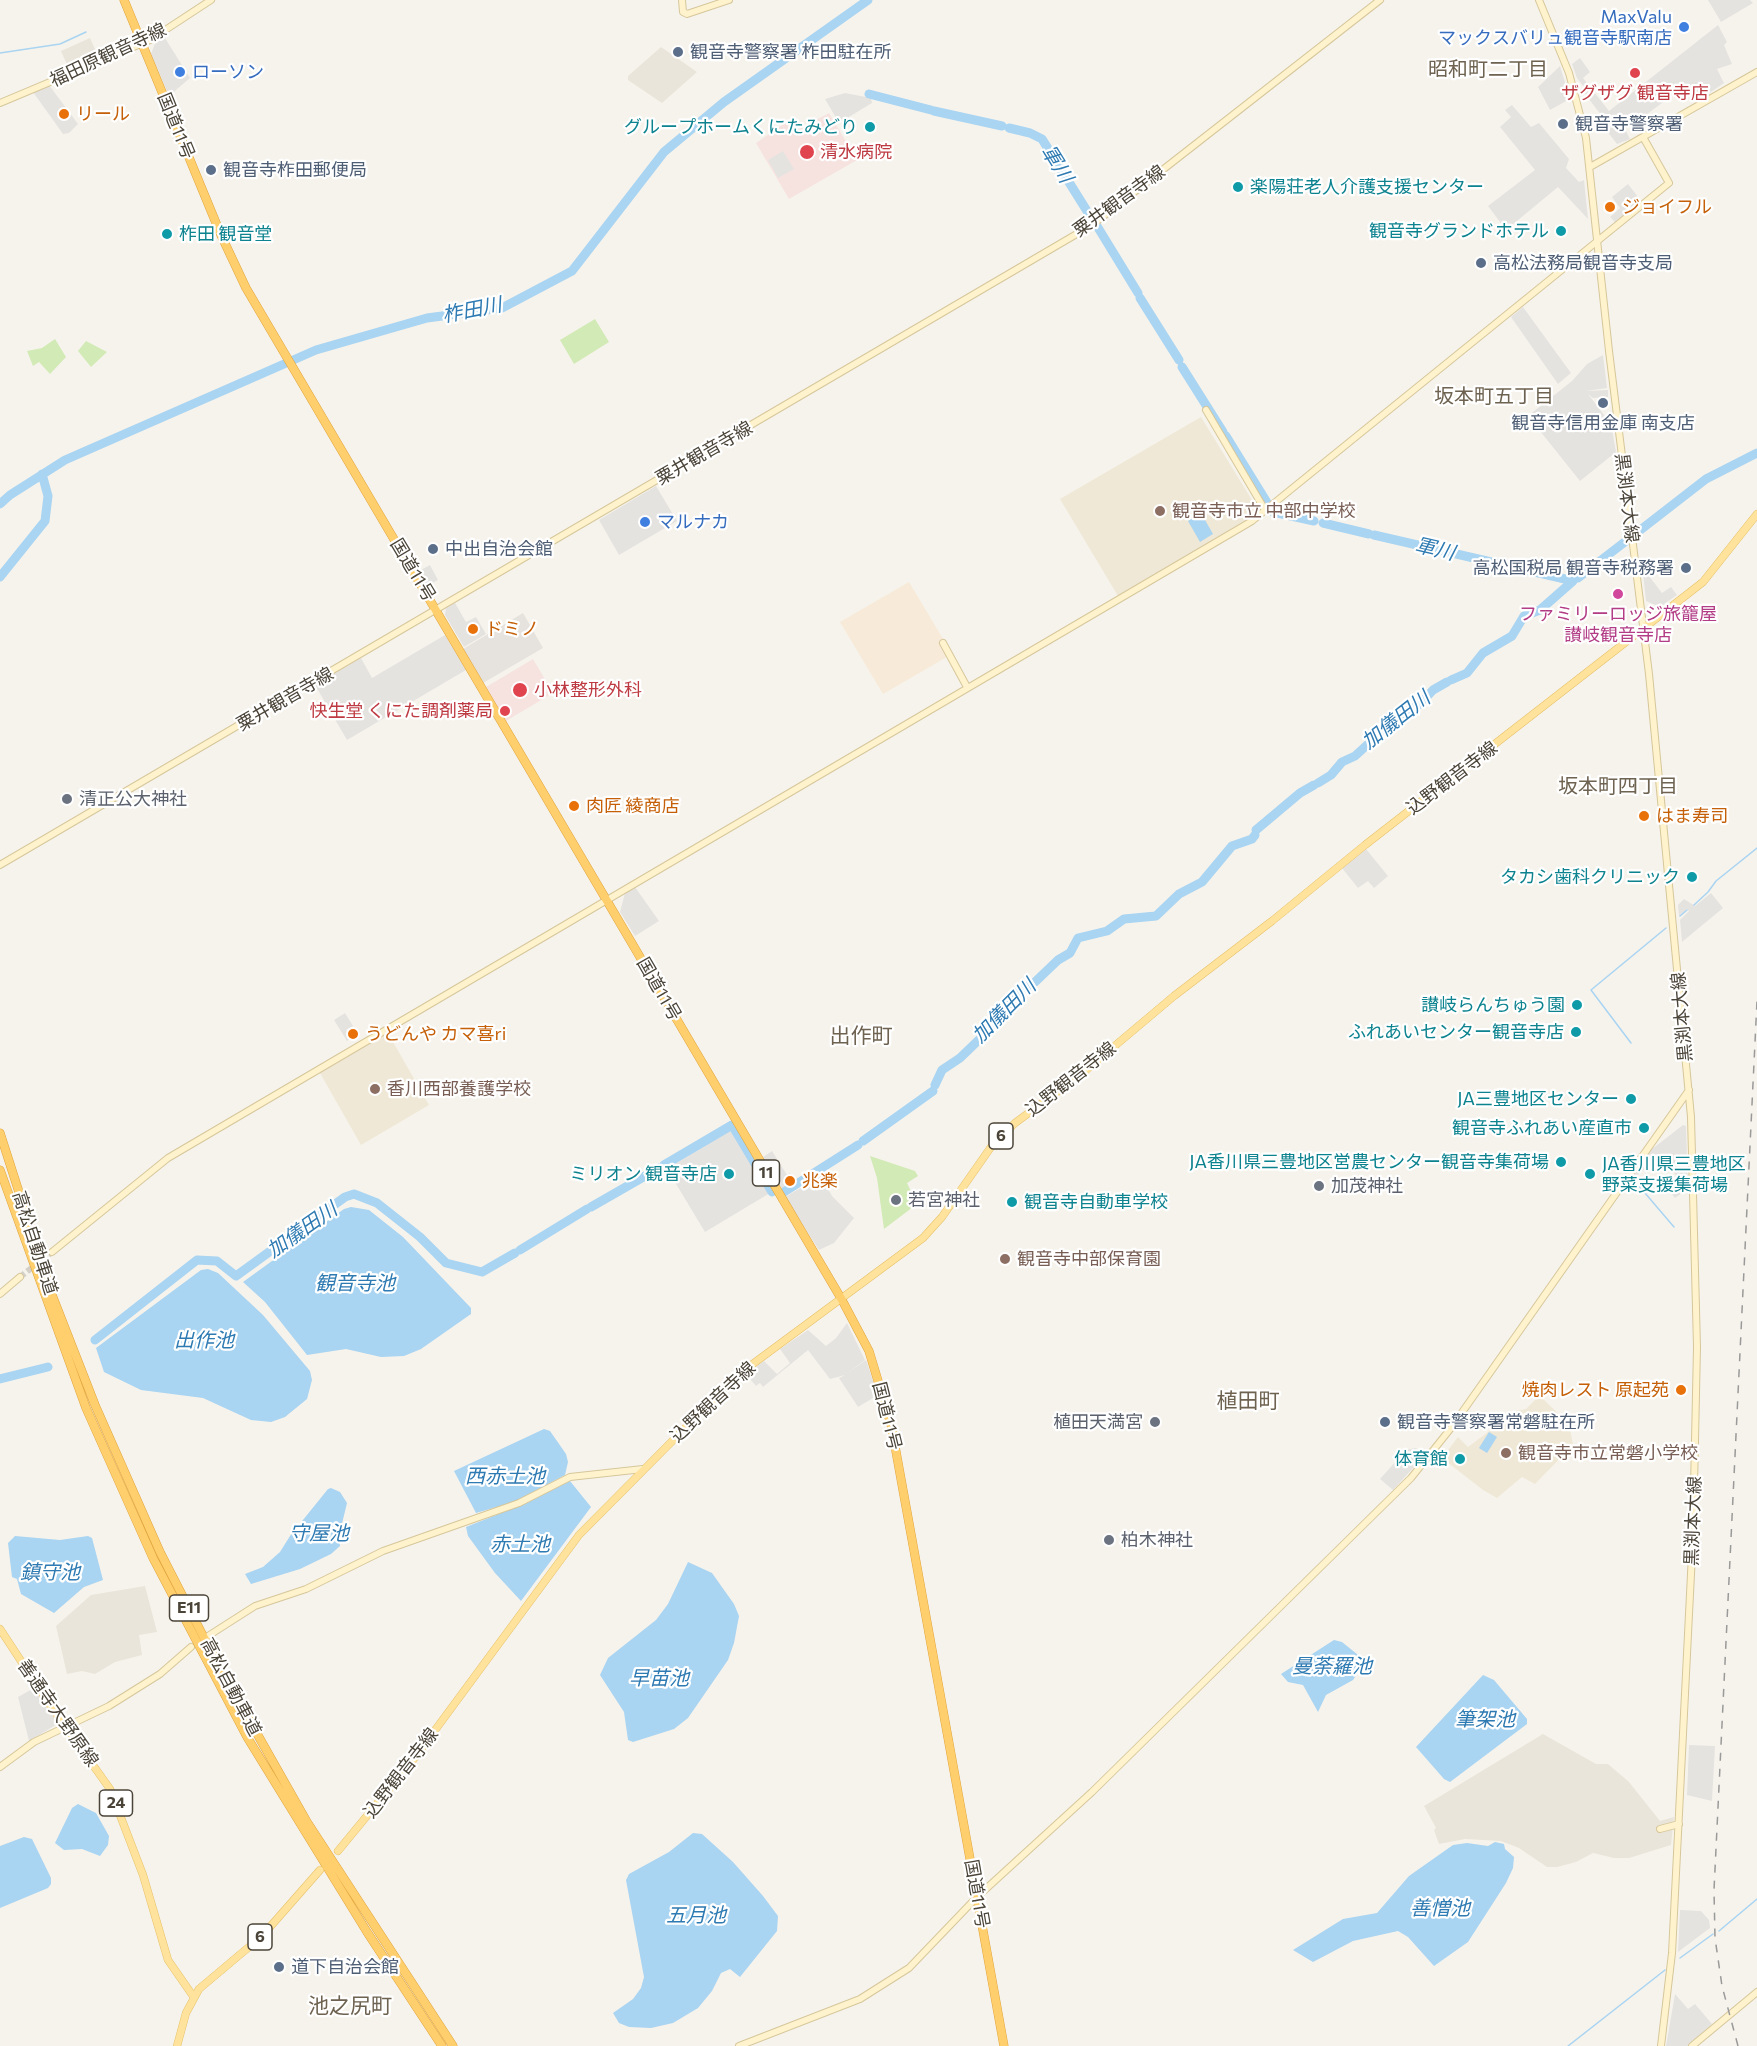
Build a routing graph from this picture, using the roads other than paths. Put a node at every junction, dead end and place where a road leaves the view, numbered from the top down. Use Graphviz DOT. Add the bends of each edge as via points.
graph roads {
  1 [pos="124,0"];
  2 [pos="211,0"];
  3 [pos="682,0"];
  4 [pos="729,0"];
  5 [pos="1380,0"];
  6 [pos="1539,0"];
  7 [pos="141,44"];
  8 [pos="1757,72"];
  9 [pos="0,103"];
  10 [pos="1643,137"];
  11 [pos="1590,167"];
  12 [pos="1598,241"];
  13 [pos="1206,410"];
  14 [pos="1265,510"];
  15 [pos="1757,514"];
  16 [pos="436,610"];
  17 [pos="1643,630"];
  18 [pos="943,643"];
  19 [pos="968,687"];
  20 [pos="0,865"];
  21 [pos="608,900"];
  22 [pos="1689,1090"];
  23 [pos="0,1133"];
  24 [pos="0,1170"];
  25 [pos="52,1252"];
  26 [pos="20,1277"];
  27 [pos="0,1294"];
  28 [pos="842,1300"];
  29 [pos="643,1469"];
  30 [pos="0,1629"];
  31 [pos="208,1635"];
  32 [pos="191,1647"];
  33 [pos="66,1727"];
  34 [pos="0,1767"];
  35 [pos="1679,1824"];
  36 [pos="1660,1829"];
  37 [pos="338,1851"];
  38 [pos="320,1870"];
  39 [pos="977,1897"];
  40 [pos="1757,1992"];
  41 [pos="193,1996"];
  42 [pos="177,2046"];
  43 [pos="442,2046"];
  44 [pos="453,2046"];
  45 [pos="739,2046"];
  46 [pos="1004,2046"];
  47 [pos="1660,2046"];
  48 [pos="1692,2046"];
  1 -- 7 [label="highway, 国道11号 / 11"];
  2 -- 7 [label="street, 福田原観音寺線"];
  3 -- 4 [label="street" via="683,12 687,14"];
  5 -- 16 [label="street, 粟井観音寺線" via="1092,225"];
  6 -- 11 [label="street, 黒渕本大線" via="1576,94"];
  7 -- 9 [label="street, 福田原観音寺線"];
  7 -- 16 [label="highway, 国道11号 / 11" via="233,261"];
  8 -- 10 [label="street"];
  10 -- 11 [label="street"];
  10 -- 12 [label="street" via="1669,183"];
  11 -- 12 [label="street, 黒渕本大線"];
  12 -- 14 [label="street"];
  12 -- 17 [label="street, 黒渕本大線"];
  13 -- 14 [label="street"];
  14 -- 19 [label="street"];
  15 -- 17 [label="main road, 込野観音寺線 / 6" via="1703,582"];
  16 -- 20 [label="street, 粟井観音寺線"];
  16 -- 21 [label="highway, 国道11号 / 11"];
  17 -- 22 [label="street, 黒渕本大線"];
  17 -- 28 [label="main road, 込野観音寺線 / 6" via="1015,1123 994,1144 923,1238"];
  18 -- 19 [label="street"];
  19 -- 21 [label="street"];
  21 -- 25 [label="street" via="168,1158"];
  21 -- 28 [label="highway, 国道11号 / 11"];
  22 -- 35 [label="street, 黒渕本大線" via="1696,1402"];
  22 -- 39 [label="street" via="1451,1428 1411,1478 1092,1792"];
  23 -- 44 [label="highway, 高松自動車道 / E11" via="52,1295 160,1552 217,1663 307,1822"];
  24 -- 43 [label="highway, 高松自動車道 / E11" via="86,1408 158,1568 247,1737"];
  26 -- 27 [label="street"];
  28 -- 29 [label="main road, 込野観音寺線 / 6" via="750,1366"];
  28 -- 39 [label="highway, 国道11号 / 11" via="871,1356 888,1410"];
  29 -- 31 [label="street" via="570,1477 519,1503 384,1551 306,1589 255,1606"];
  29 -- 37 [label="main road, 込野観音寺線 / 6" via="579,1535 413,1760"];
  30 -- 33 [label="main road, 善通寺大野原線 / 24"];
  32 -- 33 [label="street" via="160,1674"];
  33 -- 34 [label="street" via="34,1742"];
  33 -- 41 [label="main road, 善通寺大野原線 / 24" via="110,1789 143,1875 168,1960"];
  35 -- 36 [label="street"];
  35 -- 47 [label="street, 黒渕本大線" via="1671,1973"];
  38 -- 41 [label="main road, 6" via="262,1936"];
  39 -- 45 [label="street" via="927,1951 886,1984 860,1999"];
  39 -- 46 [label="highway, 国道11号 / 11"];
  40 -- 48 [label="street"];
  41 -- 42 [label="main road"];
}
